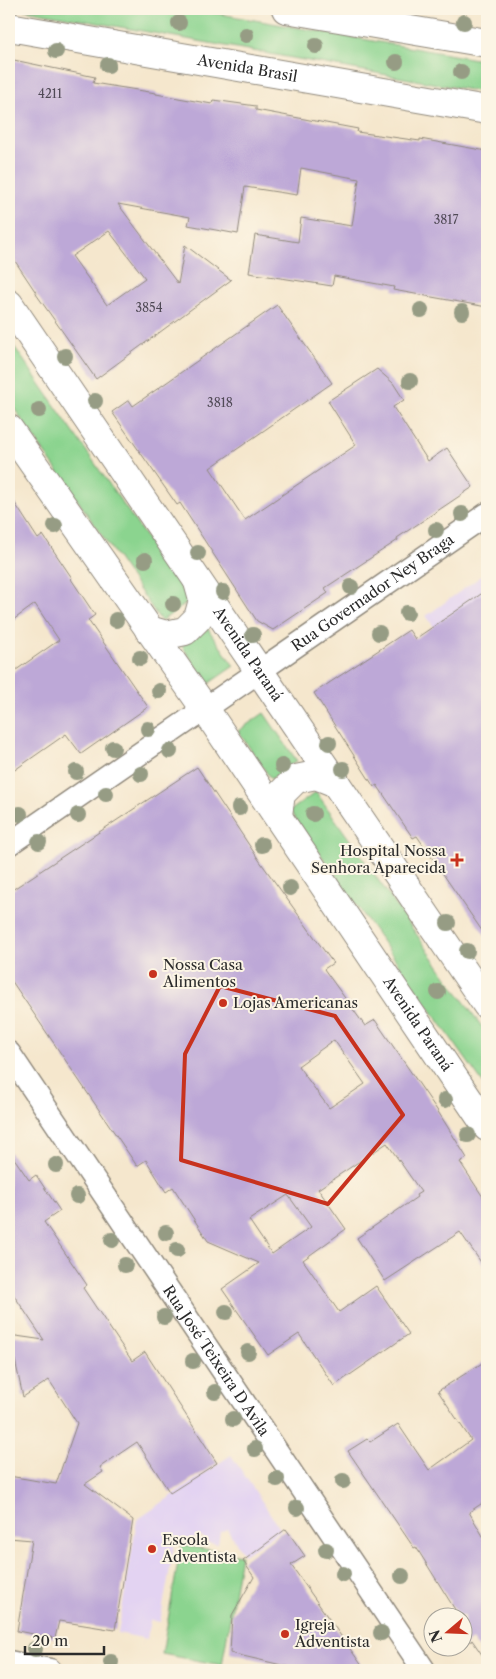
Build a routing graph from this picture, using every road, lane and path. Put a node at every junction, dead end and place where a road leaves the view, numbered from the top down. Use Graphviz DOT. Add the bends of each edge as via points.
graph roads {
  1 [pos="286,9"];
  2 [pos="9,27"];
  3 [pos="487,44"];
  4 [pos="487,110"];
  5 [pos="9,304"];
  6 [pos="9,429"];
  7 [pos="487,514"];
  8 [pos="198,582"];
  9 [pos="149,630"];
  10 [pos="260,672"];
  11 [pos="205,709"];
  12 [pos="336,783"];
  13 [pos="278,815"];
  14 [pos="9,844"];
  15 [pos="487,1005"];
  16 [pos="9,1052"];
  17 [pos="487,1127"];
  18 [pos="9,1662"];
  19 [pos="50,1670"];
  20 [pos="424,1670"];
  1 -- 3 [label="street"];
  2 -- 4 [label="street, Avenida Brasil"];
  5 -- 8 [label="street, Avenida Paraná"];
  6 -- 9 [label="street, Avenida Paraná"];
  7 -- 10 [label="street, Rua Governador Ney Braga"];
  8 -- 9 [label="street" via="202,600 198,618 185,631 166,635"];
  8 -- 10 [label="street, Avenida Paraná"];
  9 -- 11 [label="street, Avenida Paraná"];
  10 -- 11 [label="street, Rua Governador Ney Braga"];
  10 -- 12 [label="street, Avenida Paraná"];
  11 -- 13 [label="street, Avenida Paraná"];
  11 -- 14 [label="street"];
  12 -- 13 [label="street" via="316,775 296,779 281,794"];
  12 -- 15 [label="street, Avenida Paraná"];
  13 -- 17 [label="street, Avenida Paraná"];
  16 -- 20 [label="street, Rua José Teixeira D Avila"];
  18 -- 19 [label="street"];
}
